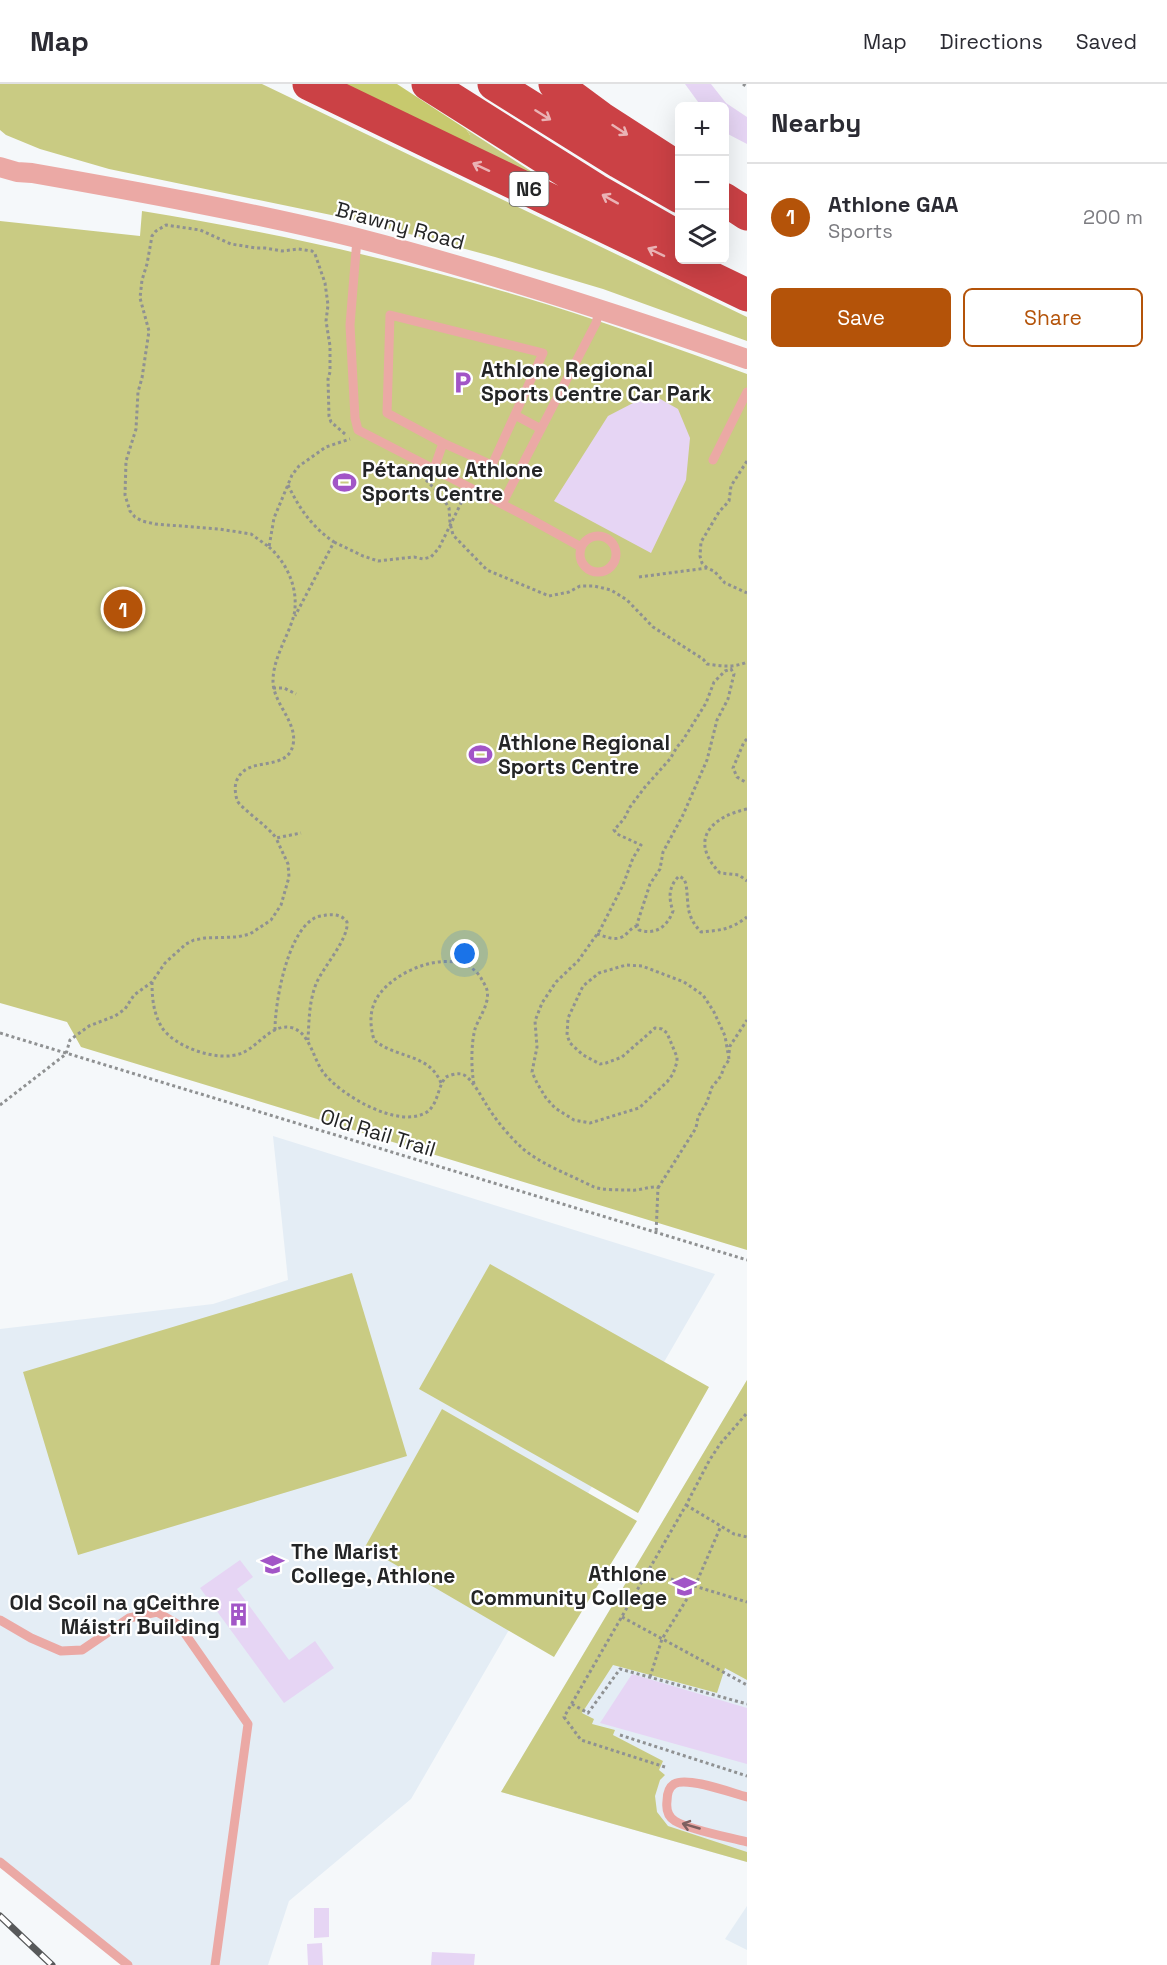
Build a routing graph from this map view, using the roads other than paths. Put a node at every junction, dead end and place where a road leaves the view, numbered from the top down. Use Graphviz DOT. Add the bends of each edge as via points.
graph roads {
  1 [pos="309,84"];
  2 [pos="428,84"];
  3 [pos="494,84"];
  4 [pos="555,84"];
  5 [pos="0,158"];
  6 [pos="0,167"];
  7 [pos="675,167"];
  8 [pos="32,173"];
  9 [pos="675,194"];
  10 [pos="729,202"];
  11 [pos="747,214"];
  12 [pos="729,226"];
  13 [pos="675,235"];
  14 [pos="747,235"];
  15 [pos="357,239"];
  16 [pos="725,264"];
  17 [pos="747,276"];
  18 [pos="747,295"];
  19 [pos="600,308"];
  20 [pos="747,359"];
  21 [pos="747,392"];
  22 [pos="515,415"];
  23 [pos="541,429"];
  24 [pos="443,443"];
  25 [pos="713,460"];
  26 [pos="434,469"];
  27 [pos="502,504"];
  28 [pos="581,547"];
  29 [pos="0,1620"];
  30 [pos="747,1797"];
  31 [pos="747,1842"];
  32 [pos="0,1862"];
  33 [pos="128,1965"];
  34 [pos="215,1965"];
  18 -- 1 [label="highway, N6, one-way"];
  13 -- 2 [label="highway, N6, one-way"];
  3 -- 9 [label="highway, one-way"];
  4 -- 7 [label="highway, one-way"];
  5 -- 8 [label="street, Brawny Road"];
  6 -- 8 [label="street, Brawny Road"];
  8 -- 15 [label="street, Brawny Road" via="256,215"];
  10 -- 11 [label="highway"];
  12 -- 14 [label="highway"];
  15 -- 19 [label="street, Brawny Road"];
  15 -- 26 [label="lane" via="350,325 358,430"];
  16 -- 17 [label="highway"];
  19 -- 20 [label="street, Brawny Road"];
  19 -- 23 [label="lane"];
  21 -- 25 [label="lane"];
  22 -- 23 [label="lane"];
  22 -- 24 [label="lane" via="492,465"];
  22 -- 24 [label="lane" via="543,353 390,315 387,413"];
  23 -- 27 [label="lane"];
  24 -- 26 [label="lane"];
  26 -- 27 [label="lane"];
  27 -- 28 [label="lane"];
  29 -- 34 [label="lane" via="61,1651 82,1650 129,1618 157,1612 179,1625 248,1724"];
  31 -- 30 [label="lane, one-way" via="683,1825 667,1814 666,1806 667,1793 677,1783"];
  32 -- 33 [label="lane"];
}
